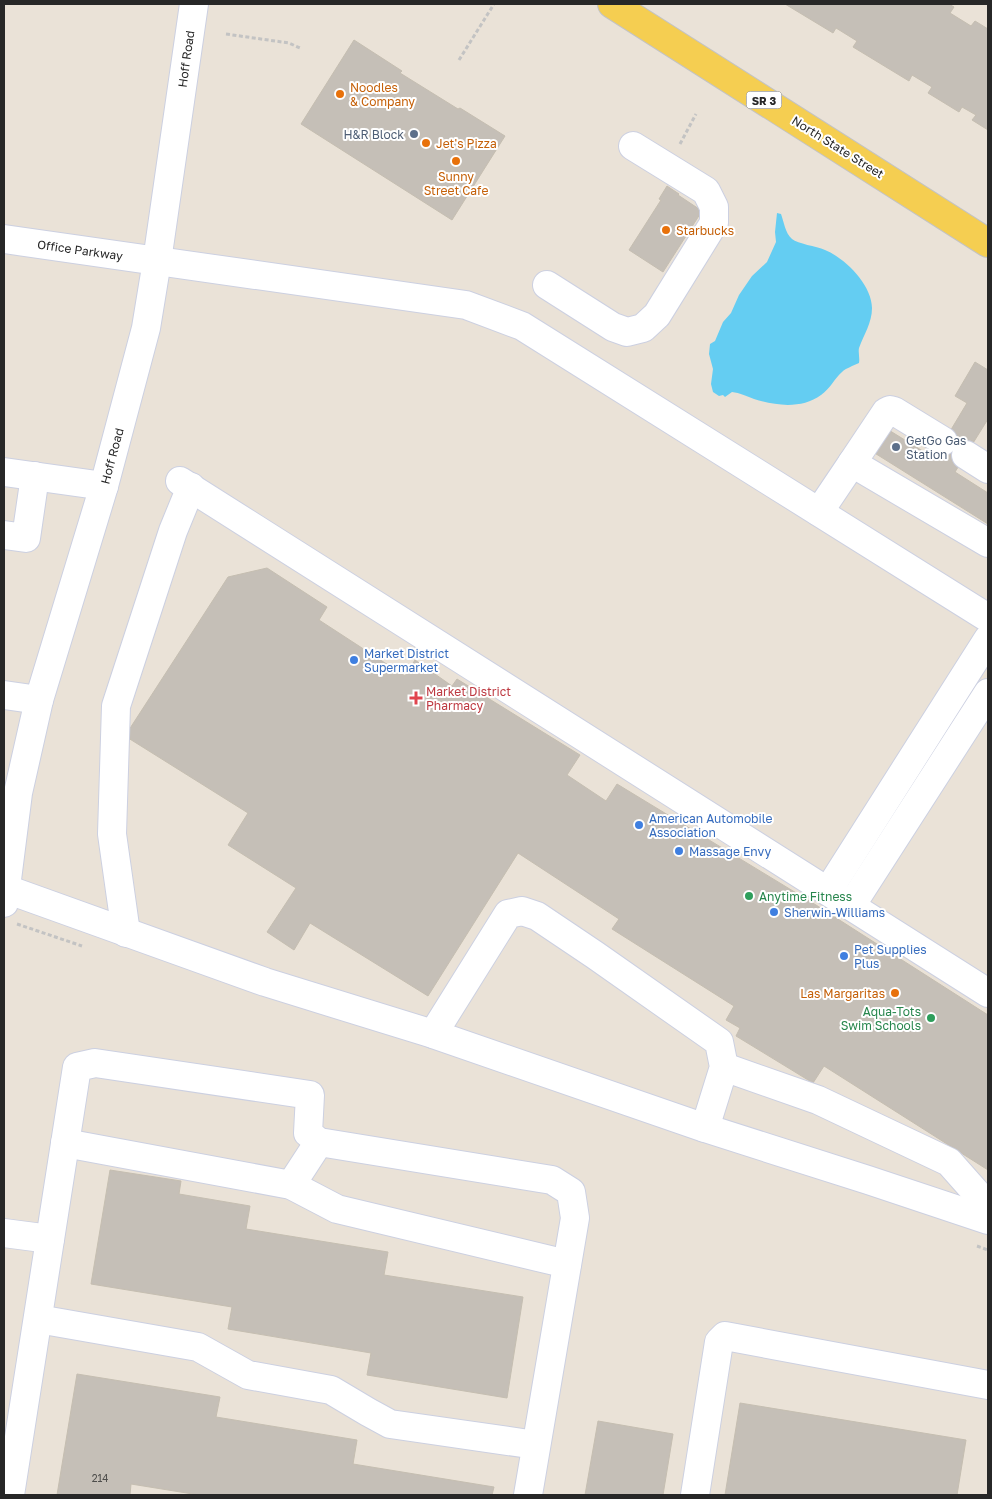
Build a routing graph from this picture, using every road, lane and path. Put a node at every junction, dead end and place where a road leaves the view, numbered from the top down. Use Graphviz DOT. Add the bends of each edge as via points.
graph roads {
  1 [pos="194,4"];
  2 [pos="494,4"];
  3 [pos="612,4"];
  4 [pos="226,34"];
  5 [pos="302,49"];
  6 [pos="459,60"];
  7 [pos="696,114"];
  8 [pos="633,146"];
  9 [pos="668,167"];
  10 [pos="4,239"];
  11 [pos="988,242"];
  12 [pos="157,261"];
  13 [pos="547,285"];
  14 [pos="852,463"];
  15 [pos="988,469"];
  16 [pos="4,472"];
  17 [pos="35,476"];
  18 [pos="104,486"];
  19 [pos="819,512"];
  20 [pos="4,535"];
  21 [pos="988,543"];
  22 [pos="988,618"];
  23 [pos="988,639"];
  24 [pos="988,692"];
  25 [pos="4,695"];
  26 [pos="39,700"];
  27 [pos="828,891"];
  28 [pos="7,904"];
  29 [pos="851,906"];
  30 [pos="126,933"];
  31 [pos="44,934"];
  32 [pos="988,993"];
  33 [pos="433,1034"];
  34 [pos="724,1066"];
  35 [pos="705,1128"];
  36 [pos="65,1142"];
  37 [pos="319,1142"];
  38 [pos="291,1186"];
  39 [pos="988,1206"];
  40 [pos="988,1220"];
  41 [pos="4,1233"];
  42 [pos="50,1239"];
  43 [pos="567,1264"];
  44 [pos="38,1319"];
  45 [pos="988,1385"];
  46 [pos="536,1445"];
  47 [pos="10,1495"];
  48 [pos="528,1495"];
  49 [pos="695,1495"];
  1 -- 12 [label="street, Hoff Road"];
  2 -- 6 [label="path"];
  3 -- 11 [label="main road, North State Street / SR 3"];
  4 -- 5 [label="path" via="289,43"];
  7 -- 9 [label="path"];
  8 -- 9 [label="street"];
  9 -- 13 [label="street" via="706,191 714,207 714,222 657,315 643,328 627,332 613,327"];
  10 -- 12 [label="street, Office Parkway"];
  12 -- 18 [label="street, Hoff Road" via="146,328"];
  12 -- 19 [label="street, Office Parkway" via="466,305 522,326"];
  14 -- 15 [label="street" via="890,410"];
  14 -- 19 [label="street"];
  14 -- 21 [label="street"];
  16 -- 17 [label="street"];
  17 -- 18 [label="street"];
  17 -- 20 [label="street" via="26,538"];
  18 -- 26 [label="street, Hoff Road"];
  19 -- 22 [label="street, Office Parkway"];
  23 -- 27 [label="street"];
  24 -- 29 [label="street"];
  25 -- 26 [label="street"];
  26 -- 28 [label="street, Hoff Road" via="18,793"];
  27 -- 29 [label="street"];
  27 -- 30 [label="street" via="186,484 116,706 112,834"];
  28 -- 30 [label="street"];
  28 -- 31 [label="path"];
  29 -- 32 [label="street"];
  30 -- 33 [label="street" via="265,982"];
  33 -- 34 [label="street" via="508,914 522,911 537,916 719,1042"];
  33 -- 35 [label="street"];
  34 -- 35 [label="street"];
  34 -- 39 [label="street" via="818,1100 949,1162"];
  35 -- 40 [label="street"];
  36 -- 37 [label="street" via="77,1067 95,1063 310,1095 308,1132"];
  36 -- 38 [label="street"];
  36 -- 42 [label="street"];
  37 -- 38 [label="street"];
  37 -- 43 [label="street" via="552,1180 571,1192 575,1218"];
  38 -- 43 [label="street" via="337,1209"];
  41 -- 42 [label="street"];
  42 -- 44 [label="street"];
  43 -- 46 [label="street"];
  44 -- 46 [label="street" via="198,1347 248,1376 331,1390 390,1424"];
  44 -- 47 [label="street"];
  45 -- 49 [label="street" via="725,1336 719,1342"];
  46 -- 48 [label="street"];
}
